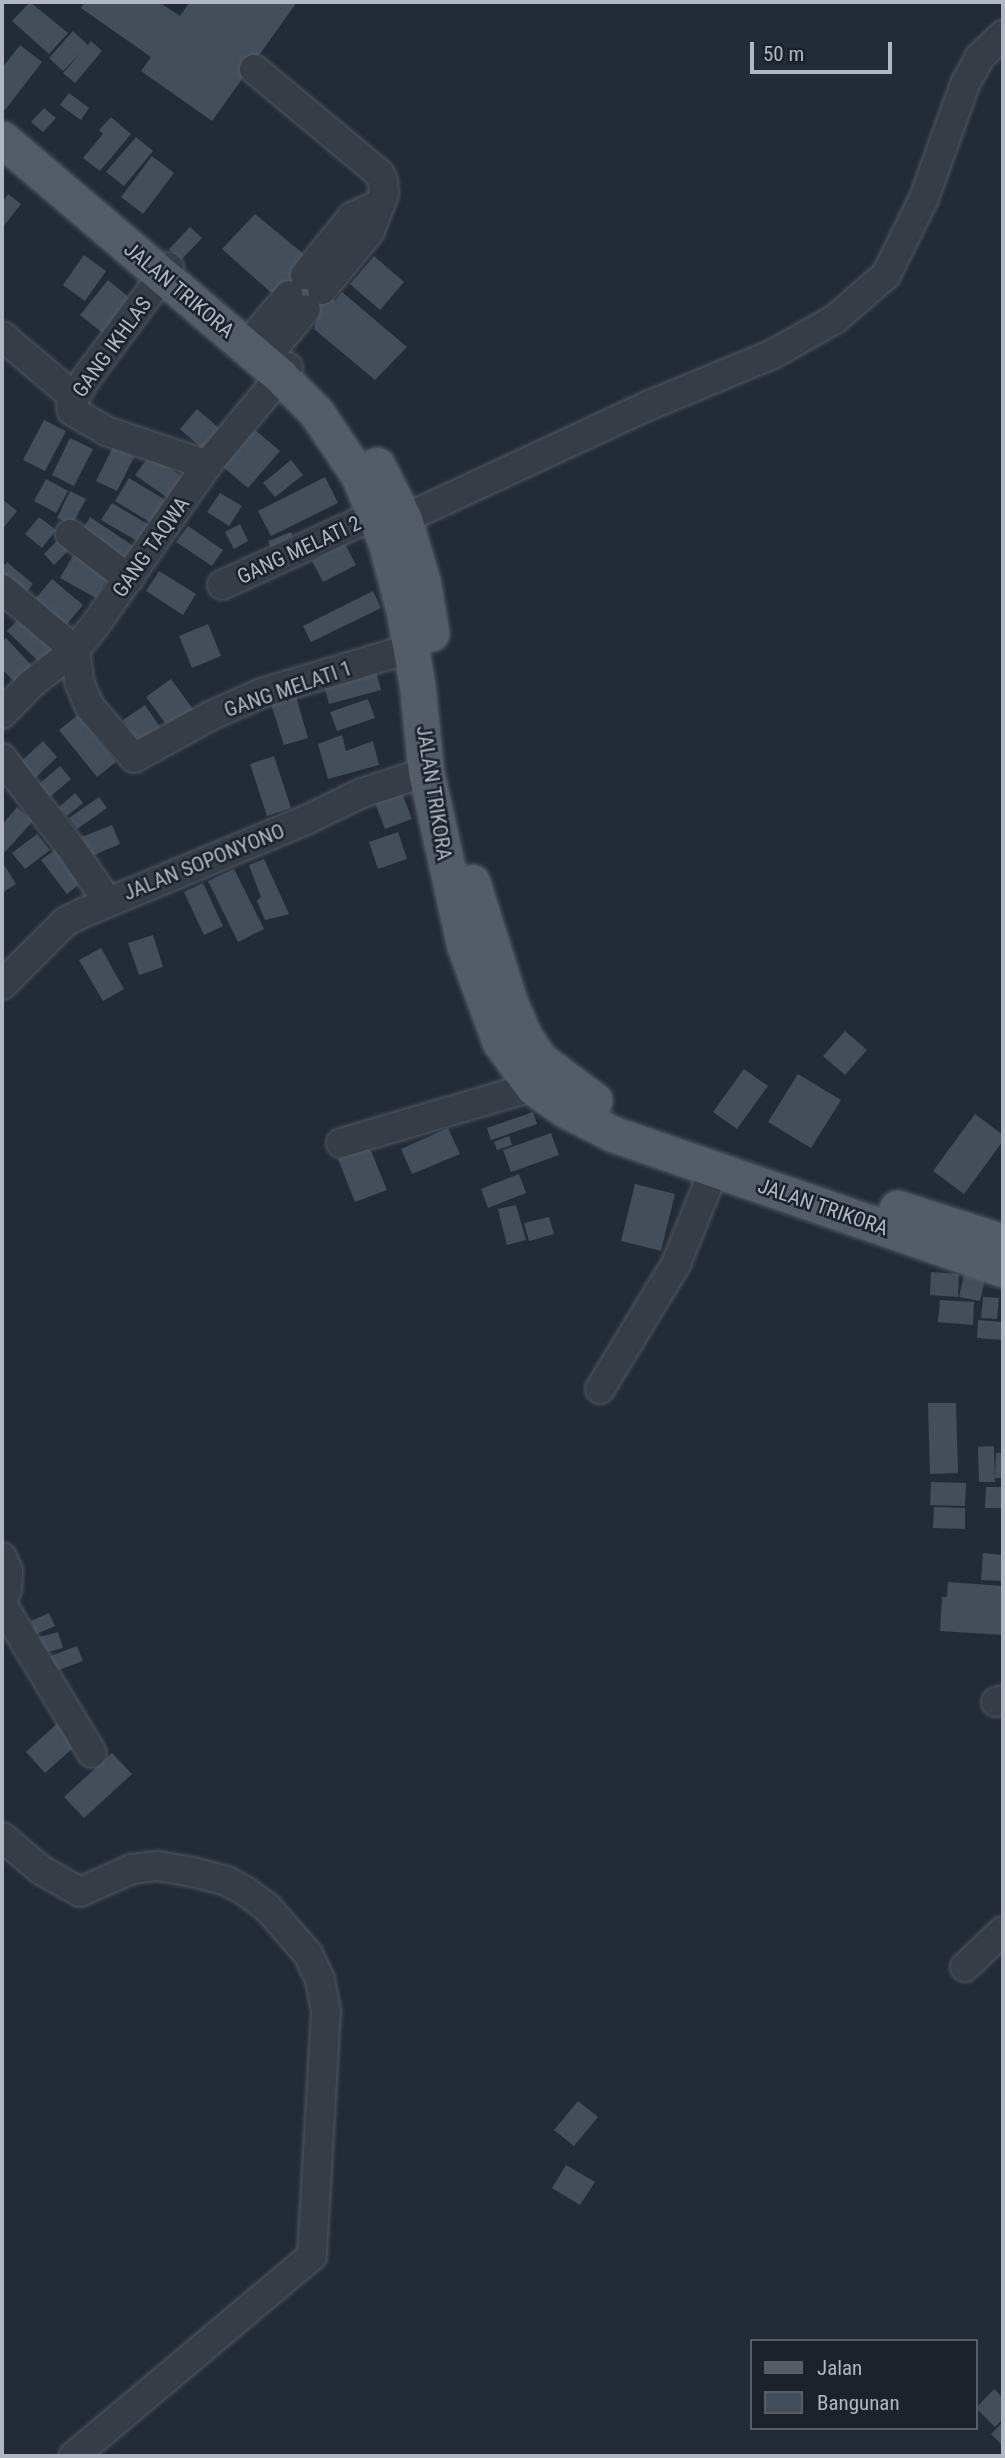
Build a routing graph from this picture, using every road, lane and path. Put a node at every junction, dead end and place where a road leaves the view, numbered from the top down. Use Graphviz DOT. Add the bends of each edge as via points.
graph roads {
  1 [pos="1003,35"];
  2 [pos="254,69"];
  3 [pos="2,125"];
  4 [pos="2,139"];
  5 [pos="166,273"];
  6 [pos="2,336"];
  7 [pos="267,357"];
  8 [pos="74,397"];
  9 [pos="207,465"];
  10 [pos="389,517"];
  11 [pos="70,534"];
  12 [pos="129,579"];
  13 [pos="222,585"];
  14 [pos="2,589"];
  15 [pos="412,648"];
  16 [pos="75,650"];
  17 [pos="2,714"];
  18 [pos="2,758"];
  19 [pos="426,772"];
  20 [pos="108,902"];
  21 [pos="2,985"];
  22 [pos="533,1087"];
  23 [pos="341,1143"];
  24 [pos="714,1170"];
  25 [pos="796,1185"];
  26 [pos="1003,1242"];
  27 [pos="1003,1269"];
  28 [pos="600,1388"];
  29 [pos="2,1557"];
  30 [pos="2,1602"];
  31 [pos="92,1753"];
  32 [pos="2,1837"];
  33 [pos="1003,1931"];
  34 [pos="965,1967"];
  35 [pos="74,2456"];
  1 -- 10 [label="street, GANG MELATI 2" via="980,57 965,84 924,198 886,275 835,319 773,354"];
  2 -- 7 [label="street, GANG TAQWA" via="379,173 384,187 370,231 305,292"];
  3 -- 5 [label="main road, JALAN TRIKORA"];
  4 -- 5 [label="main road, JALAN TRIKORA"];
  5 -- 7 [label="main road, JALAN TRIKORA"];
  5 -- 8 [label="street, GANG IKHLAS"];
  6 -- 8 [label="street"];
  7 -- 9 [label="street, GANG TAQWA"];
  7 -- 10 [label="main road, JALAN TRIKORA" via="339,442"];
  8 -- 9 [label="street, GANG IKHLAS" via="72,411 96,426"];
  9 -- 12 [label="street, GANG TAQWA"];
  10 -- 13 [label="street, GANG MELATI 2"];
  10 -- 15 [label="main road, JALAN TRIKORA" via="394,568"];
  10 -- 25 [label="main road, JALAN TRIKORA" via="423,584 467,862 523,1034 539,1059 588,1097"];
  11 -- 12 [label="street"];
  12 -- 16 [label="street, GANG TAQWA"];
  14 -- 16 [label="street"];
  15 -- 16 [label="street, GANG MELATI 1" via="261,693 134,758 90,707 80,684"];
  15 -- 19 [label="main road, JALAN TRIKORA"];
  16 -- 17 [label="street, GANG TAQWA" via="32,683"];
  18 -- 20 [label="street"];
  19 -- 20 [label="street, JALAN SOPONYONO" via="362,793"];
  19 -- 22 [label="main road, JALAN TRIKORA" via="480,995 500,1042"];
  20 -- 21 [label="street, JALAN SOPONYONO" via="65,922"];
  22 -- 23 [label="street"];
  22 -- 24 [label="main road, JALAN TRIKORA" via="613,1134"];
  24 -- 25 [label="main road, JALAN TRIKORA"];
  24 -- 28 [label="street" via="676,1264"];
  25 -- 26 [label="main road, JALAN TRIKORA"];
  25 -- 27 [label="main road, JALAN TRIKORA"];
  29 -- 30 [label="street" via="8,1571"];
  30 -- 31 [label="street"];
  32 -- 35 [label="street" via="41,1870 80,1892 132,1869 158,1866 227,1881 267,1907 296,1938 320,1980 326,2012 312,2256"];
  33 -- 34 [label="street"];
}
